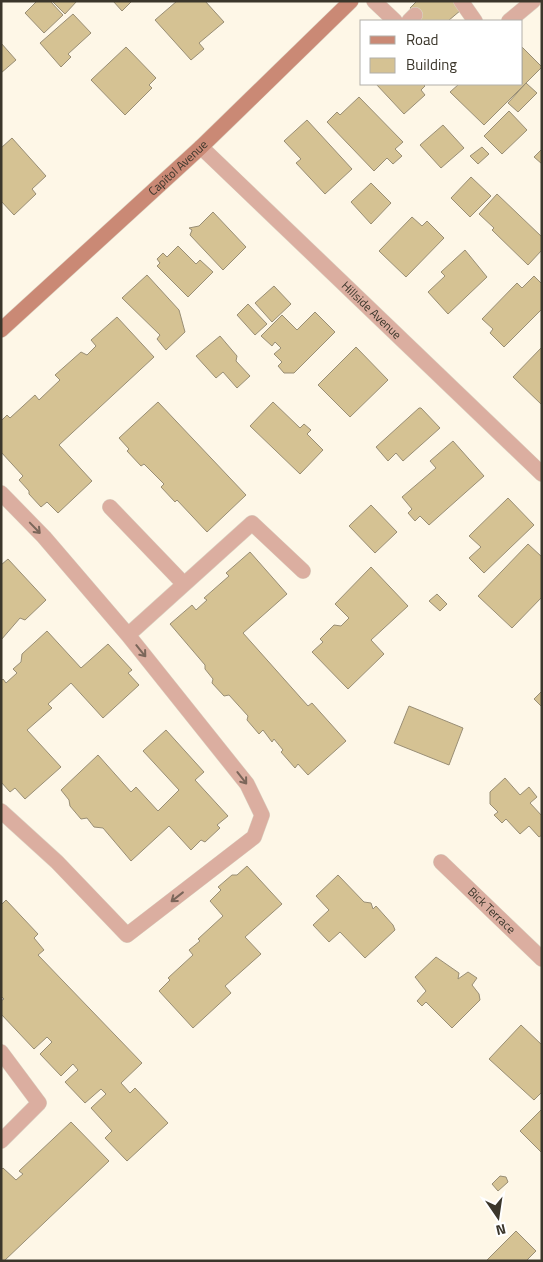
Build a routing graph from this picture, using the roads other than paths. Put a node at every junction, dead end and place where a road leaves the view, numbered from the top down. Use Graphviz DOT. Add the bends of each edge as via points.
graph roads {
  1 [pos="352,1"];
  2 [pos="374,1"];
  3 [pos="461,1"];
  4 [pos="533,1"];
  5 [pos="394,20"];
  6 [pos="474,20"];
  7 [pos="510,20"];
  8 [pos="201,147"];
  9 [pos="1,330"];
  10 [pos="542,474"];
  11 [pos="1,493"];
  12 [pos="110,507"];
  13 [pos="303,571"];
  14 [pos="183,583"];
  15 [pos="128,635"];
  16 [pos="1,811"];
  17 [pos="441,862"];
  18 [pos="542,959"];
  19 [pos="1,1052"];
  20 [pos="1,1141"];
  1 -- 8 [label="main road, Capitol Avenue"];
  2 -- 5 [label="street"];
  3 -- 6 [label="street"];
  4 -- 7 [label="street"];
  8 -- 9 [label="main road, Capitol Avenue"];
  8 -- 10 [label="street, Hillside Avenue"];
  11 -- 15 [label="street, one-way" via="44,537"];
  12 -- 14 [label="street"];
  13 -- 14 [label="street" via="252,523"];
  14 -- 15 [label="street"];
  15 -- 16 [label="street, one-way" via="247,784 262,815 254,837 127,936 57,862"];
  17 -- 18 [label="street, Bick Terrace"];
  19 -- 20 [label="street" via="39,1103"];
}
